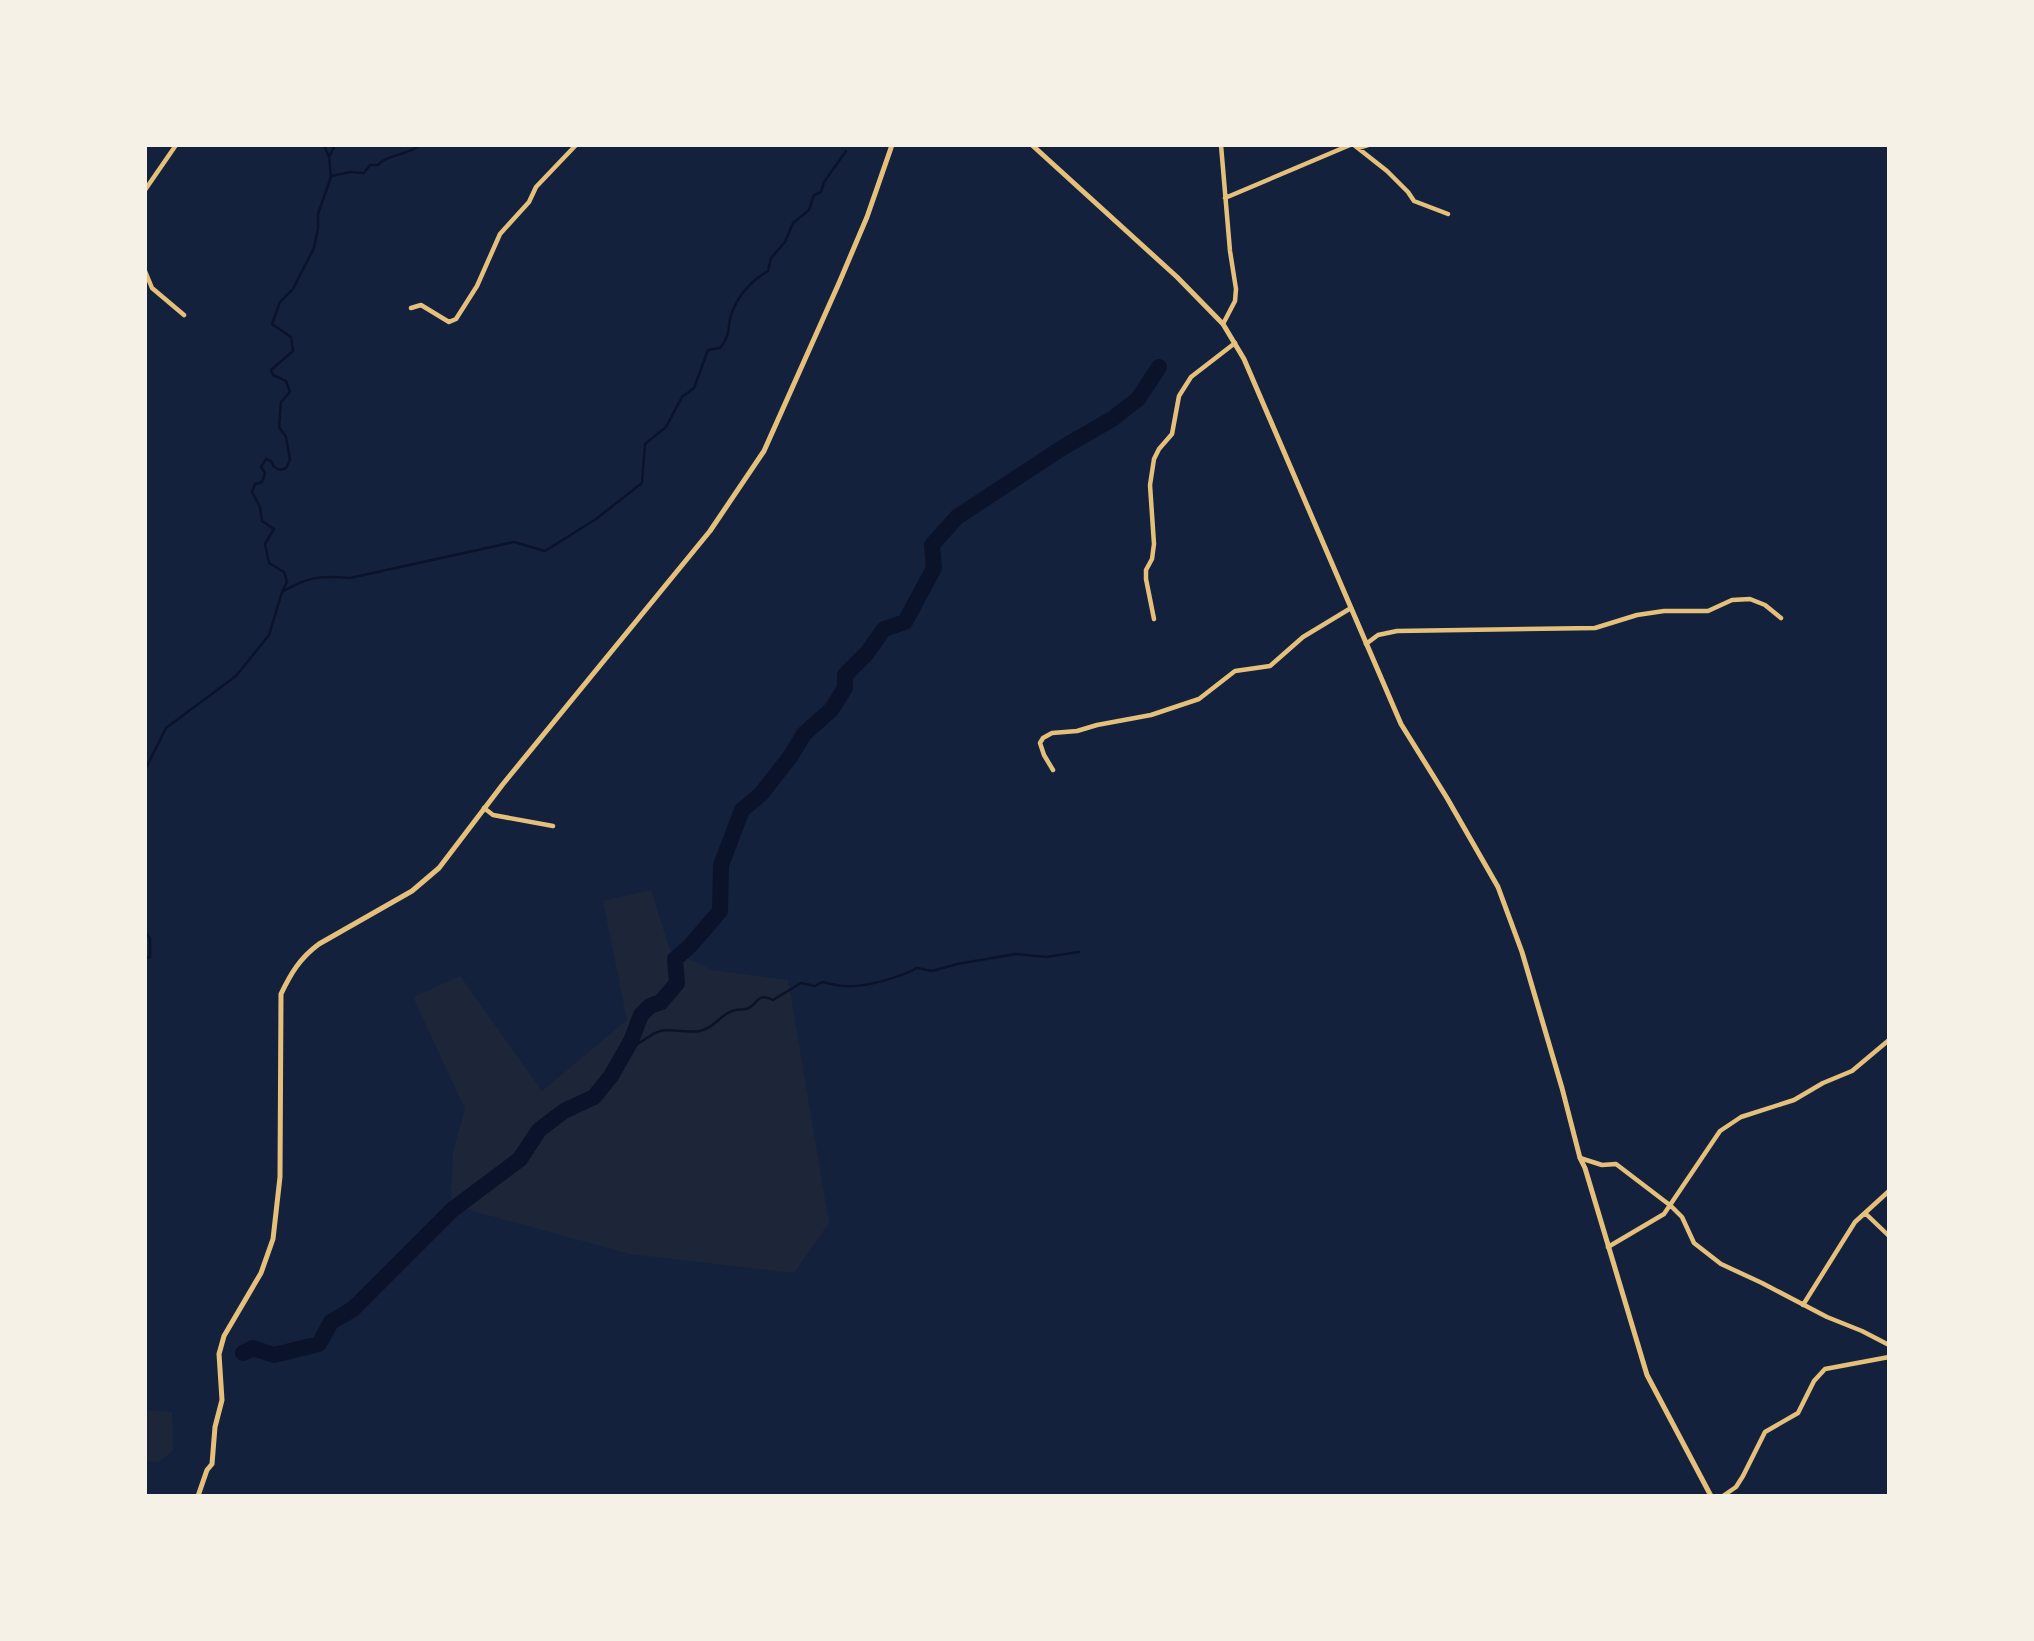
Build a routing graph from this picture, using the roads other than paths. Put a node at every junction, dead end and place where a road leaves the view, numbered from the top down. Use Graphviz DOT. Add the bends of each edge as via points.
graph roads {
  1 [pos="176,145"];
  2 [pos="576,145"];
  3 [pos="892,145"];
  4 [pos="1032,145"];
  5 [pos="1221,145"];
  6 [pos="1368,145"];
  7 [pos="1354,146"];
  8 [pos="145,190"];
  9 [pos="1226,198"];
  10 [pos="1448,214"];
  11 [pos="145,271"];
  12 [pos="411,308"];
  13 [pos="184,315"];
  14 [pos="1223,324"];
  15 [pos="1235,343"];
  16 [pos="1351,608"];
  17 [pos="1154,618"];
  18 [pos="1781,618"];
  19 [pos="1365,644"];
  20 [pos="1053,770"];
  21 [pos="484,808"];
  22 [pos="553,826"];
  23 [pos="1889,1040"];
  24 [pos="1580,1158"];
  25 [pos="1889,1191"];
  26 [pos="1671,1206"];
  27 [pos="1865,1213"];
  28 [pos="1889,1236"];
  29 [pos="1608,1247"];
  30 [pos="1803,1305"];
  31 [pos="1889,1345"];
  32 [pos="1889,1357"];
  33 [pos="198,1496"];
  34 [pos="1711,1496"];
  35 [pos="1723,1496"];
  1 -- 8 [label="street"];
  2 -- 12 [label="street" via="500,234 456,319 449,322 421,305"];
  3 -- 21 [label="street" via="867,217 764,451 710,531"];
  4 -- 14 [label="street"];
  5 -- 9 [label="street"];
  6 -- 7 [label="street"];
  7 -- 9 [label="street"];
  7 -- 10 [label="street" via="1387,171 1414,201"];
  9 -- 14 [label="street" via="1236,289"];
  11 -- 13 [label="street" via="152,288"];
  14 -- 15 [label="street"];
  15 -- 16 [label="street"];
  15 -- 17 [label="street" via="1191,377 1179,396 1172,434 1154,459 1150,485 1154,544 1146,570"];
  16 -- 19 [label="street"];
  16 -- 20 [label="street" via="1303,638 1270,666 1235,671 1199,699 1151,715 1052,733 1040,743"];
  18 -- 19 [label="street" via="1755,600 1732,600 1709,611 1637,615 1595,628 1397,631"];
  19 -- 24 [label="street" via="1401,724 1498,887 1522,952"];
  21 -- 22 [label="street" via="493,815"];
  21 -- 33 [label="street" via="439,868 412,891 304,954 281,994 280,1177 273,1239 261,1273 224,1336 219,1354 222,1400 212,1464"];
  23 -- 26 [label="street" via="1852,1071 1794,1100 1741,1117 1720,1131"];
  24 -- 26 [label="street" via="1616,1164"];
  24 -- 29 [label="street"];
  25 -- 27 [label="street"];
  26 -- 29 [label="street" via="1656,1220"];
  26 -- 30 [label="street" via="1701,1250"];
  27 -- 28 [label="street"];
  27 -- 30 [label="street"];
  29 -- 34 [label="street" via="1647,1375"];
  30 -- 31 [label="street"];
  32 -- 35 [label="street" via="1825,1369 1798,1413 1765,1432 1736,1487"];
}
